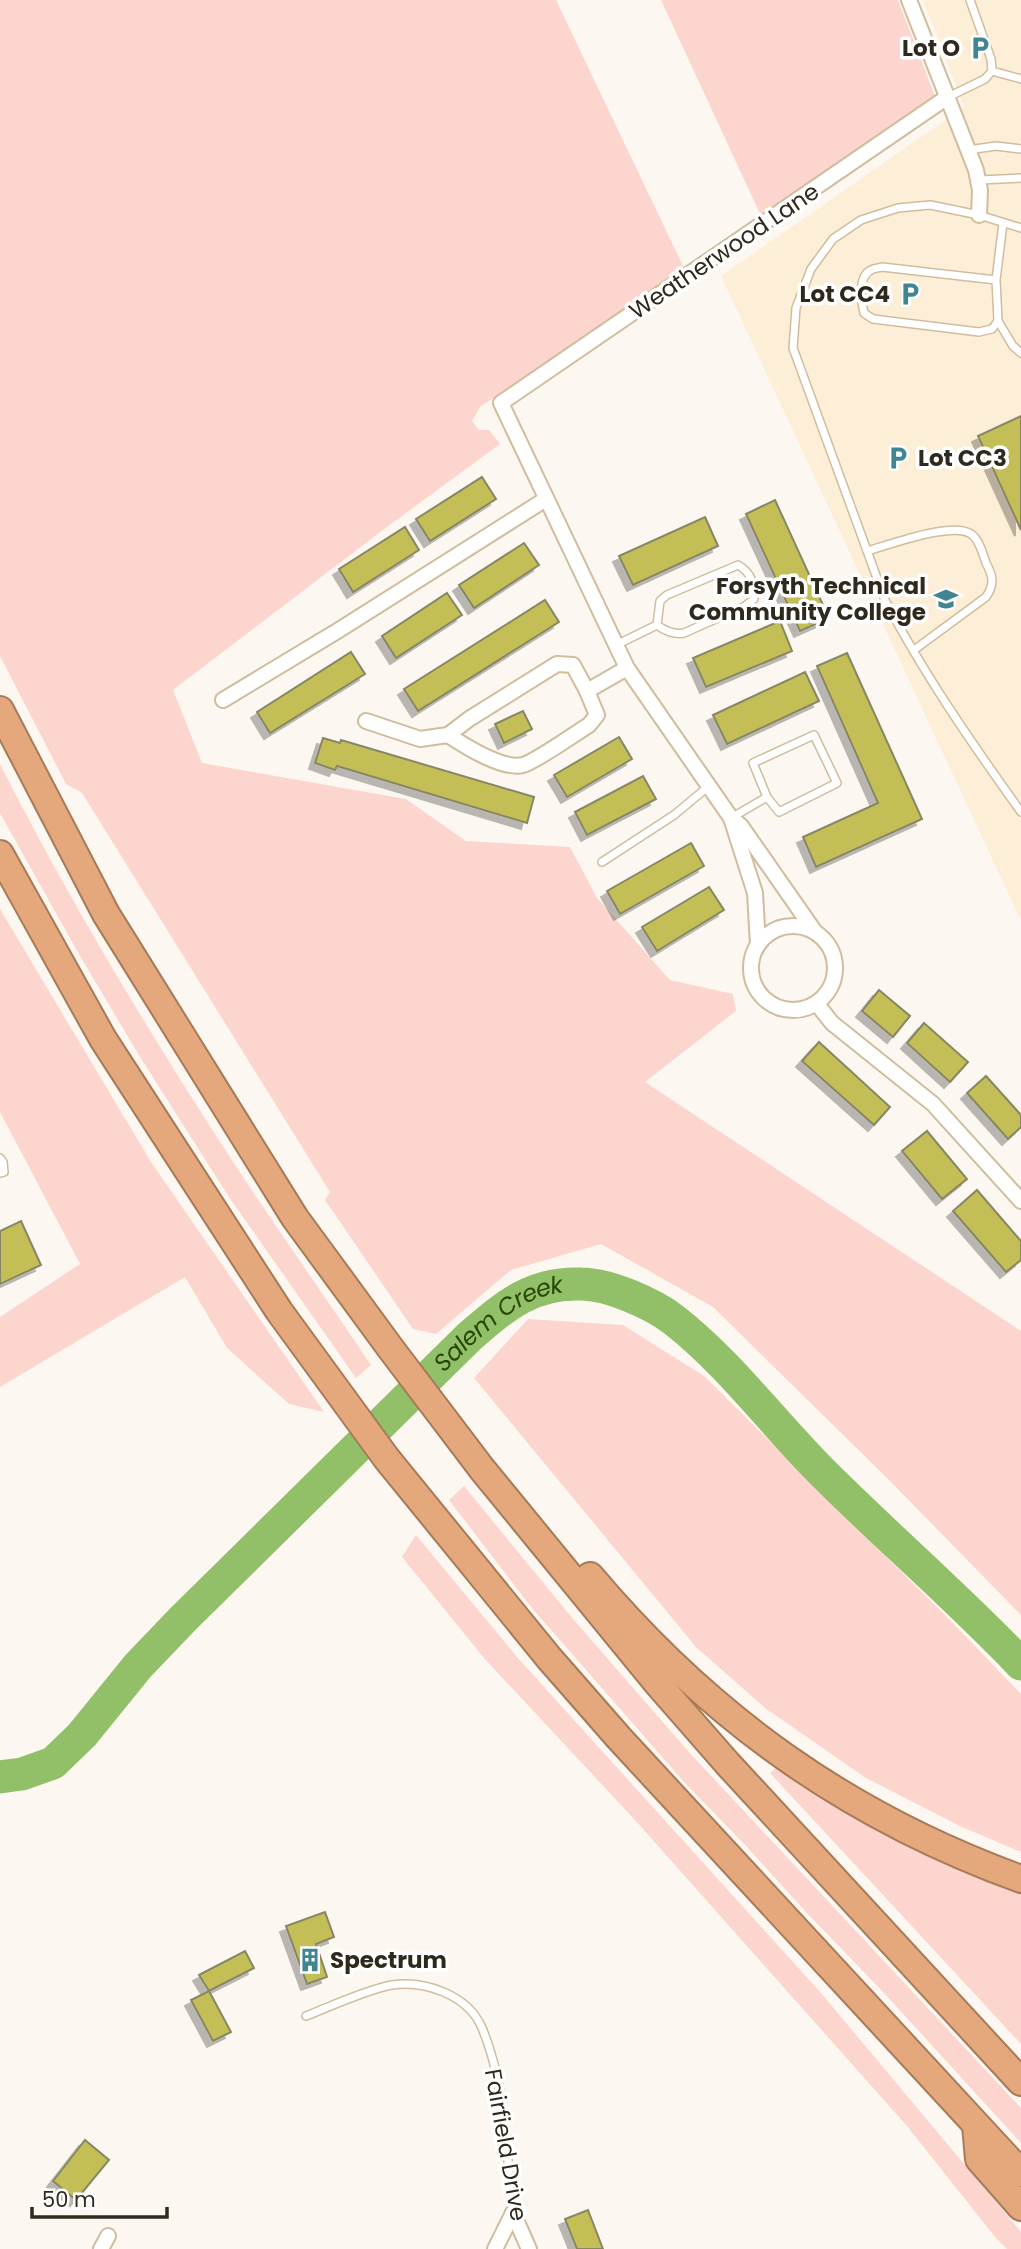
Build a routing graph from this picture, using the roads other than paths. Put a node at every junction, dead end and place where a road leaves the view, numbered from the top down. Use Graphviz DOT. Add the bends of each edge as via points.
graph roads {
  1 [pos="909,0"];
  2 [pos="970,0"];
  3 [pos="992,71"];
  4 [pos="1021,79"];
  5 [pos="946,98"];
  6 [pos="1021,149"];
  7 [pos="968,150"];
  8 [pos="1021,178"];
  9 [pos="978,180"];
  10 [pos="978,215"];
  11 [pos="1003,223"];
  12 [pos="1021,228"];
  13 [pos="996,280"];
  14 [pos="998,321"];
  15 [pos="1021,353"];
  16 [pos="546,499"];
  17 [pos="867,551"];
  18 [pos="657,625"];
  19 [pos="616,645"];
  20 [pos="914,650"];
  21 [pos="627,668"];
  22 [pos="587,691"];
  23 [pos="223,700"];
  24 [pos="0,710"];
  25 [pos="366,721"];
  26 [pos="447,736"];
  27 [pos="709,786"];
  28 [pos="767,797"];
  29 [pos="1021,812"];
  30 [pos="731,818"];
  31 [pos="0,854"];
  32 [pos="602,862"];
  33 [pos="816,933"];
  34 [pos="758,945"];
  35 [pos="817,1004"];
  36 [pos="0,1158"];
  37 [pos="0,1173"];
  38 [pos="1021,1200"];
  39 [pos="482,1469"];
  40 [pos="1021,1879"];
  41 [pos="306,2016"];
  42 [pos="1021,2082"];
  43 [pos="976,2125"];
  44 [pos="1021,2173"];
  45 [pos="1021,2207"];
  46 [pos="513,2213"];
  47 [pos="495,2249"];
  48 [pos="529,2249"];
  1 -- 5 [label="street"];
  2 -- 3 [label="lane"];
  3 -- 4 [label="lane"];
  3 -- 5 [label="lane" via="978,84"];
  5 -- 7 [label="street"];
  5 -- 16 [label="street, Weatherwood Lane" via="501,403"];
  6 -- 7 [label="lane"];
  7 -- 9 [label="street"];
  8 -- 9 [label="lane"];
  9 -- 10 [label="street"];
  10 -- 11 [label="lane"];
  10 -- 17 [label="lane" via="930,205 898,208 861,220 834,239 818,259 796,308 793,348"];
  11 -- 12 [label="lane"];
  11 -- 13 [label="lane"];
  13 -- 14 [label="lane"];
  13 -- 14 [label="lane" via="882,267 864,277 861,301 864,313 873,319 979,332 992,330"];
  14 -- 15 [label="lane"];
  16 -- 19 [label="street"];
  16 -- 23 [label="street"];
  17 -- 20 [label="lane" via="885,600"];
  17 -- 20 [label="lane" via="947,530 961,529 974,536 993,587"];
  18 -- 18 [label="lane" via="660,601 667,595 738,565 751,578 754,599 745,606 684,633"];
  18 -- 19 [label="lane"];
  19 -- 21 [label="street"];
  20 -- 29 [label="lane"];
  21 -- 22 [label="street"];
  21 -- 27 [label="street"];
  22 -- 26 [label="street" via="573,664 557,664"];
  22 -- 26 [label="street" via="597,715 589,725 524,765 506,764"];
  24 -- 39 [label="highway" via="106,914 295,1218"];
  25 -- 26 [label="street" via="421,739"];
  27 -- 30 [label="street"];
  27 -- 32 [label="lane"];
  28 -- 28 [label="lane" via="752,764 814,735 837,783 779,812"];
  28 -- 30 [label="lane"];
  30 -- 33 [label="street"];
  30 -- 34 [label="street" via="755,893"];
  31 -- 43 [label="highway" via="103,1039 279,1311 433,1517 619,1738"];
  33 -- 34 [label="street" via="791,926 766,935"];
  33 -- 35 [label="street" via="827,942 835,968 827,994"];
  34 -- 35 [label="street" via="751,973 763,999 789,1011"];
  35 -- 38 [label="street" via="832,1023 933,1104"];
  36 -- 37 [label="lane" via="4,1172"];
  39 -- 40 [label="highway" via="528,1502 657,1651 756,1737 888,1821"];
  39 -- 42 [label="highway" via="727,1763"];
  41 -- 46 [label="lane, Fairfield Drive" via="391,1985 422,1985 448,1993 468,2008 482,2026 497,2083"];
  43 -- 44 [label="highway"];
  43 -- 45 [label="highway" via="979,2159"];
  46 -- 47 [label="street"];
  46 -- 48 [label="street, Fairfield Drive"];
}
